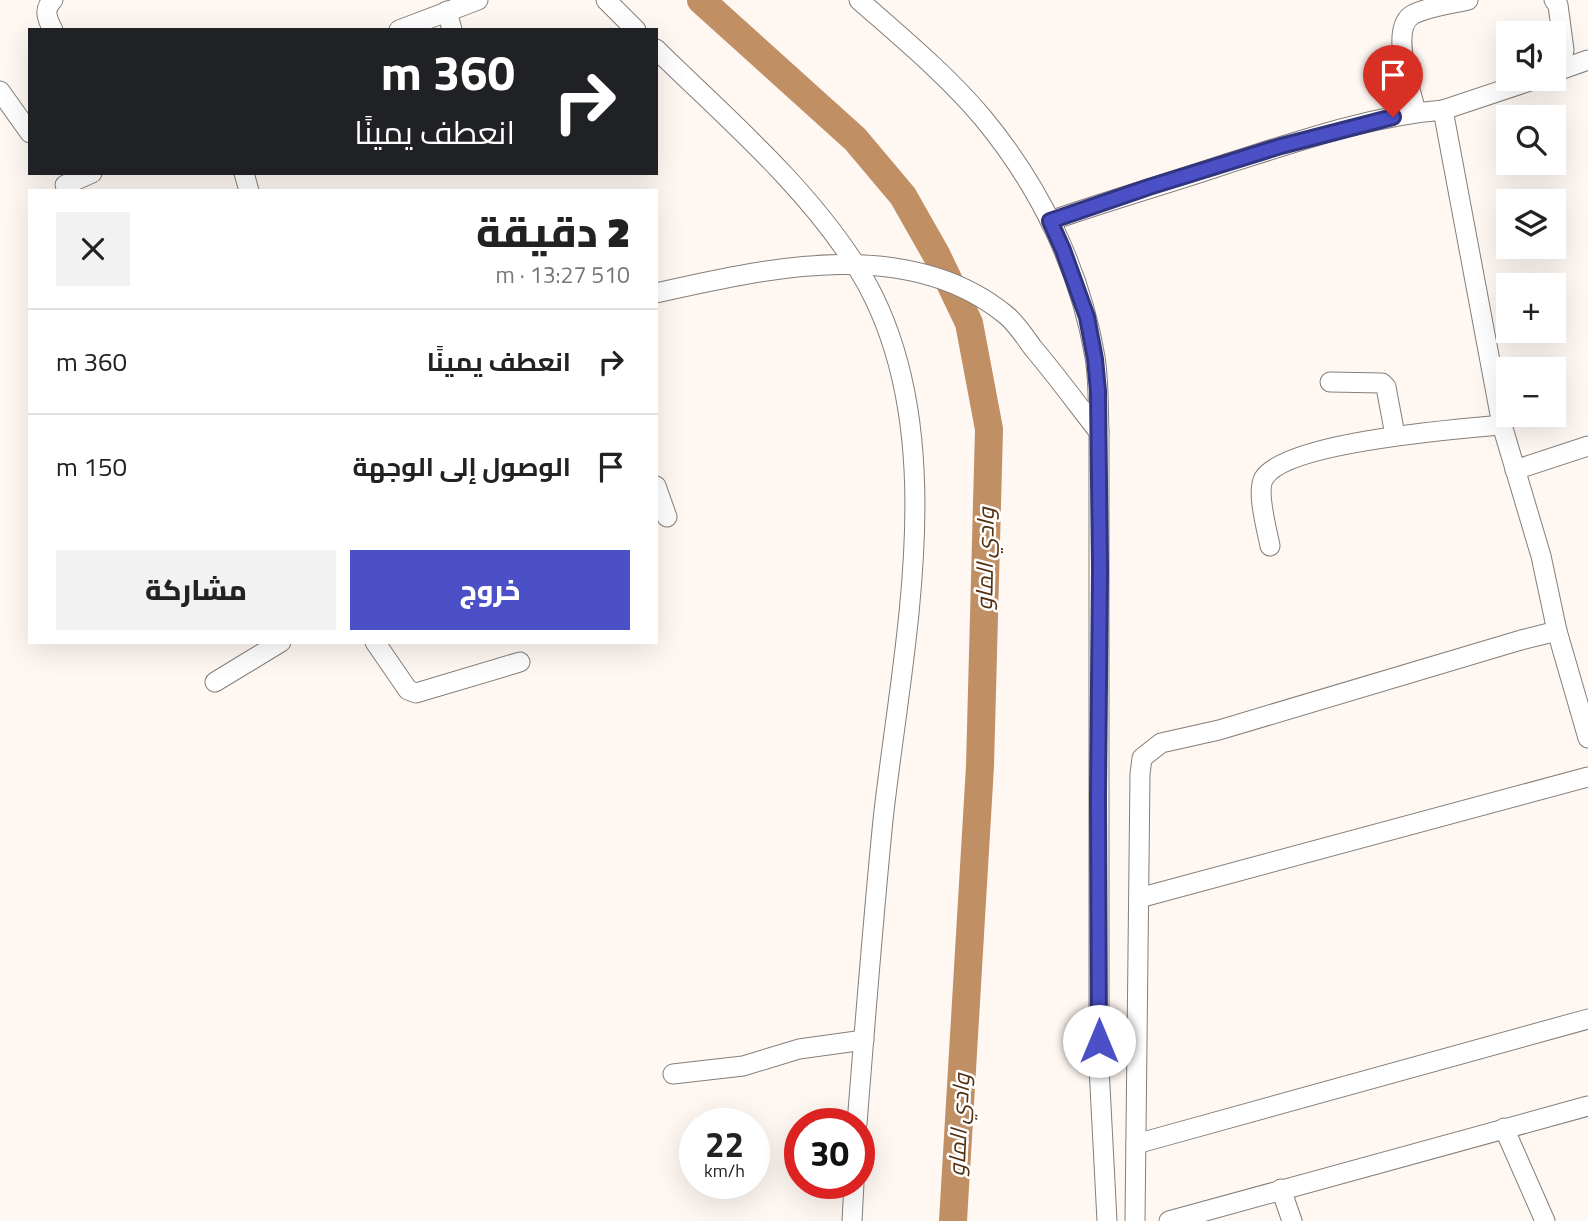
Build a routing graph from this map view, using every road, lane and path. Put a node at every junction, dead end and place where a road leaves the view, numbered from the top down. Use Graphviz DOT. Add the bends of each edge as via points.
graph roads {
  1 [pos="53,0"];
  2 [pos="478,0"];
  3 [pos="606,0"];
  4 [pos="859,0"];
  5 [pos="1468,0"];
  6 [pos="1554,0"];
  7 [pos="449,21"];
  8 [pos="1560,21"];
  9 [pos="51,28"];
  10 [pos="410,28"];
  11 [pos="634,28"];
  12 [pos="658,51"];
  13 [pos="1588,60"];
  14 [pos="1566,68"];
  15 [pos="0,91"];
  16 [pos="1500,91"];
  17 [pos="1443,110"];
  18 [pos="1416,112"];
  19 [pos="28,126"];
  20 [pos="86,175"];
  21 [pos="64,183"];
  22 [pos="1050,221"];
  23 [pos="855,264"];
  24 [pos="658,293"];
  25 [pos="1330,382"];
  26 [pos="1496,393"];
  27 [pos="1496,426"];
  28 [pos="1503,427"];
  29 [pos="1099,432"];
  30 [pos="1395,435"];
  31 [pos="1588,446"];
  32 [pos="1515,470"];
  33 [pos="658,492"];
  34 [pos="667,517"];
  35 [pos="1270,547"];
  36 [pos="1557,631"];
  37 [pos="278,644"];
  38 [pos="376,644"];
  39 [pos="520,662"];
  40 [pos="215,682"];
  41 [pos="1588,738"];
  42 [pos="1588,777"];
  43 [pos="1139,898"];
  44 [pos="1588,1019"];
  45 [pos="864,1040"];
  46 [pos="673,1074"];
  47 [pos="1588,1106"];
  48 [pos="858,1108"];
  49 [pos="1504,1128"];
  50 [pos="1136,1144"];
  51 [pos="1281,1189"];
  52 [pos="853,1199"];
  53 [pos="852,1221"];
  54 [pos="1107,1221"];
  55 [pos="1135,1221"];
  56 [pos="1169,1221"];
  57 [pos="1292,1221"];
  58 [pos="1545,1221"];
  1 -- 9 [label="street" via="47,9"];
  2 -- 7 [label="street"];
  3 -- 11 [label="street"];
  4 -- 22 [label="street" via="982,116"];
  5 -- 18 [label="street" via="1412,14 1404,24 1400,40"];
  6 -- 8 [label="street"];
  7 -- 10 [label="street"];
  12 -- 23 [label="street" via="801,193"];
  13 -- 14 [label="street"];
  15 -- 19 [label="street"];
  16 -- 17 [label="street"];
  17 -- 18 [label="street"];
  17 -- 26 [label="street"];
  18 -- 22 [label="street" via="1281,146"];
  20 -- 21 [label="street"];
  22 -- 29 [label="street" via="1087,317 1095,359"];
  23 -- 24 [label="street" via="754,274"];
  23 -- 29 [label="street" via="931,277 973,292 1008,316"];
  23 -- 45 [label="street" via="892,344 906,397 915,475 911,587 883,820"];
  25 -- 30 [label="street" via="1382,383"];
  27 -- 30 [label="street"];
  28 -- 32 [label="street"];
  29 -- 54 [label="street" via="1099,1067"];
  30 -- 35 [label="street" via="1328,449 1270,470 1261,493"];
  31 -- 32 [label="street"];
  32 -- 36 [label="street"];
  33 -- 34 [label="street"];
  36 -- 41 [label="street"];
  36 -- 43 [label="street" via="1151,749 1142,758 1140,774"];
  37 -- 40 [label="street"];
  38 -- 39 [label="street" via="408,690 416,693"];
  42 -- 43 [label="street"];
  43 -- 50 [label="street"];
  44 -- 50 [label="street"];
  45 -- 46 [label="street" via="799,1049 743,1066"];
  45 -- 48 [label="street"];
  47 -- 49 [label="street"];
  49 -- 51 [label="street"];
  49 -- 58 [label="street"];
  50 -- 55 [label="street"];
  51 -- 56 [label="street"];
  51 -- 57 [label="street"];
  52 -- 53 [label="street"];
}
